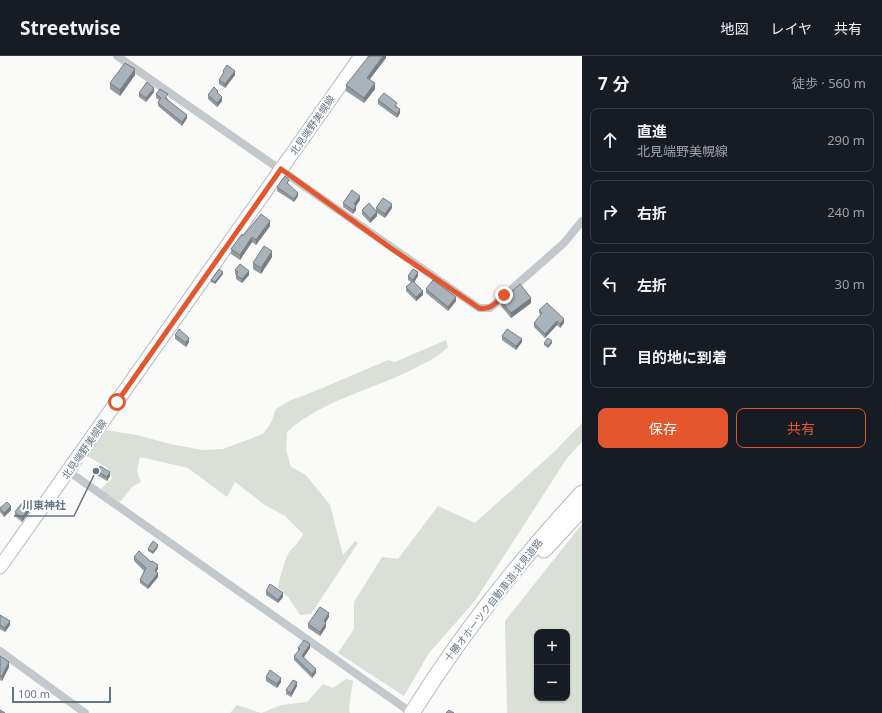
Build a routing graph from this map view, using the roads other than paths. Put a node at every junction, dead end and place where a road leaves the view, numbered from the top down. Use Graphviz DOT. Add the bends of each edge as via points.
graph roads {
  1 [pos="117,56"];
  2 [pos="360,56"];
  3 [pos="281,169"];
  4 [pos="582,221"];
  5 [pos="68,471"];
  6 [pos="582,493"];
  7 [pos="582,509"];
  8 [pos="564,520"];
  9 [pos="0,568"];
  10 [pos="0,651"];
  11 [pos="411,712"];
  12 [pos="85,713"];
  1 -- 3 [label="street"];
  2 -- 3 [label="main road, 北見端野美幌線"];
  3 -- 4 [label="street" via="392,249 483,309 496,303 564,244"];
  3 -- 5 [label="main road, 北見端野美幌線"];
  5 -- 9 [label="main road, 北見端野美幌線"];
  5 -- 11 [label="street"];
  6 -- 8 [label="highway, 十勝オホーツク自動車道;北見道路"];
  7 -- 8 [label="highway, 十勝オホーツク自動車道;北見道路"];
  8 -- 11 [label="highway, 十勝オホーツク自動車道;北見道路"];
  10 -- 12 [label="street"];
}
